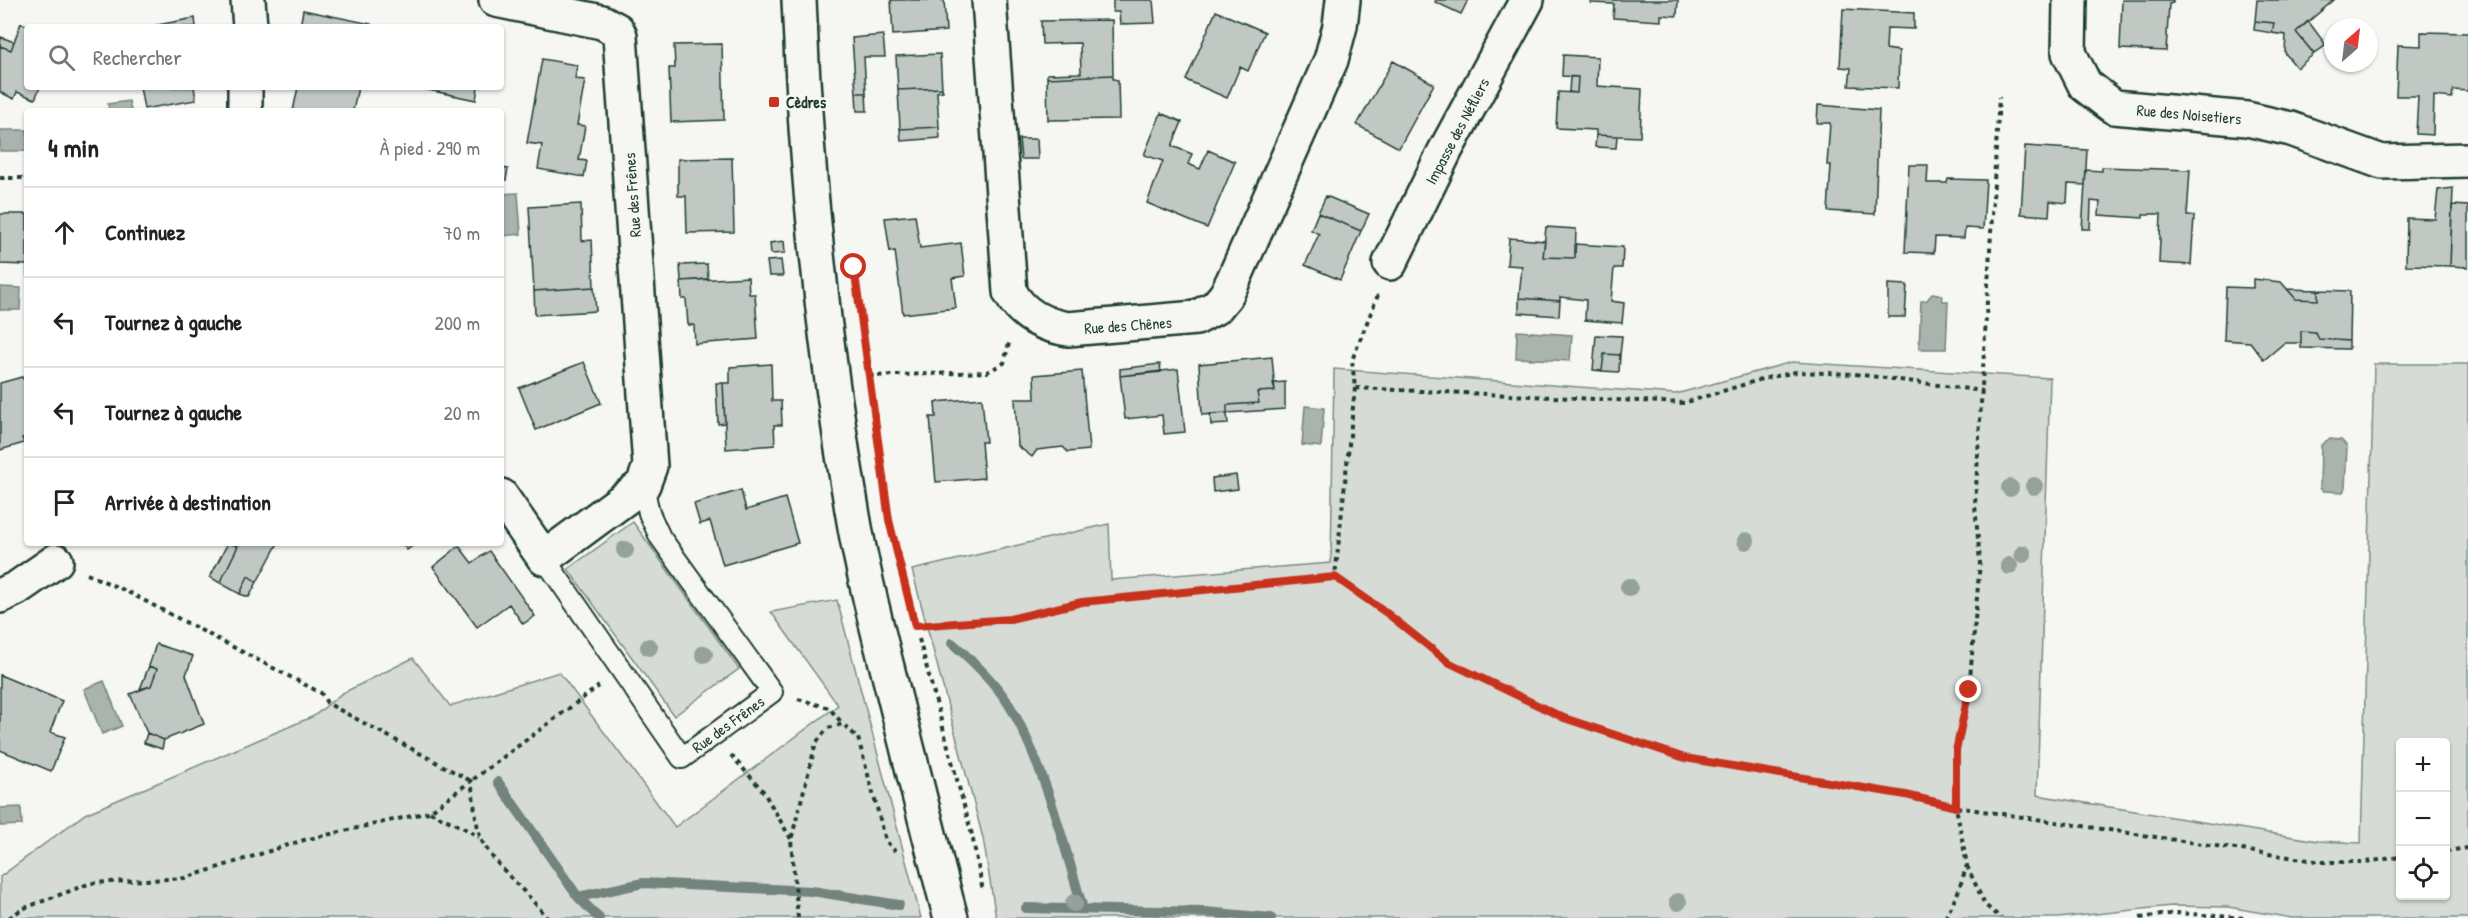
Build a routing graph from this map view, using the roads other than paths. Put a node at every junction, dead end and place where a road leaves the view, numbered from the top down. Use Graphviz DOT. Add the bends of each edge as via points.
graph roads {
  1 [pos="248,0"];
  2 [pos="496,0"];
  3 [pos="799,0"];
  4 [pos="989,0"];
  5 [pos="1343,0"];
  6 [pos="1527,0"];
  7 [pos="2070,0"];
  8 [pos="250,24"];
  9 [pos="245,90"];
  10 [pos="245,108"];
  11 [pos="2468,160"];
  12 [pos="1390,263"];
  13 [pos="643,485"];
  14 [pos="504,500"];
  15 [pos="544,558"];
  16 [pos="56,561"];
  17 [pos="0,597"];
  18 [pos="951,918"];
  1 -- 8 [label="street"];
  2 -- 13 [label="street, Rue des Frênes" via="602,21 620,36 650,466"];
  3 -- 18 [label="street" via="804,112 818,264 851,507 869,598"];
  4 -- 5 [label="street, Rue des Chênes" via="1010,292 1017,306 1042,322 1068,330 1182,321 1208,314 1216,307 1233,281 1331,60"];
  6 -- 12 [label="street, Impasse des Néfliers"];
  7 -- 11 [label="street, Rue des Noisetiers" via="2069,53 2085,85 2114,107 2247,118 2291,129 2382,162"];
  9 -- 10 [label="street"];
  13 -- 15 [label="street"];
  13 -- 15 [label="lane, Rue des Frênes" via="660,537 772,692 682,758"];
  14 -- 15 [label="street, Rue des Frênes"];
  16 -- 17 [label="street"];
}
